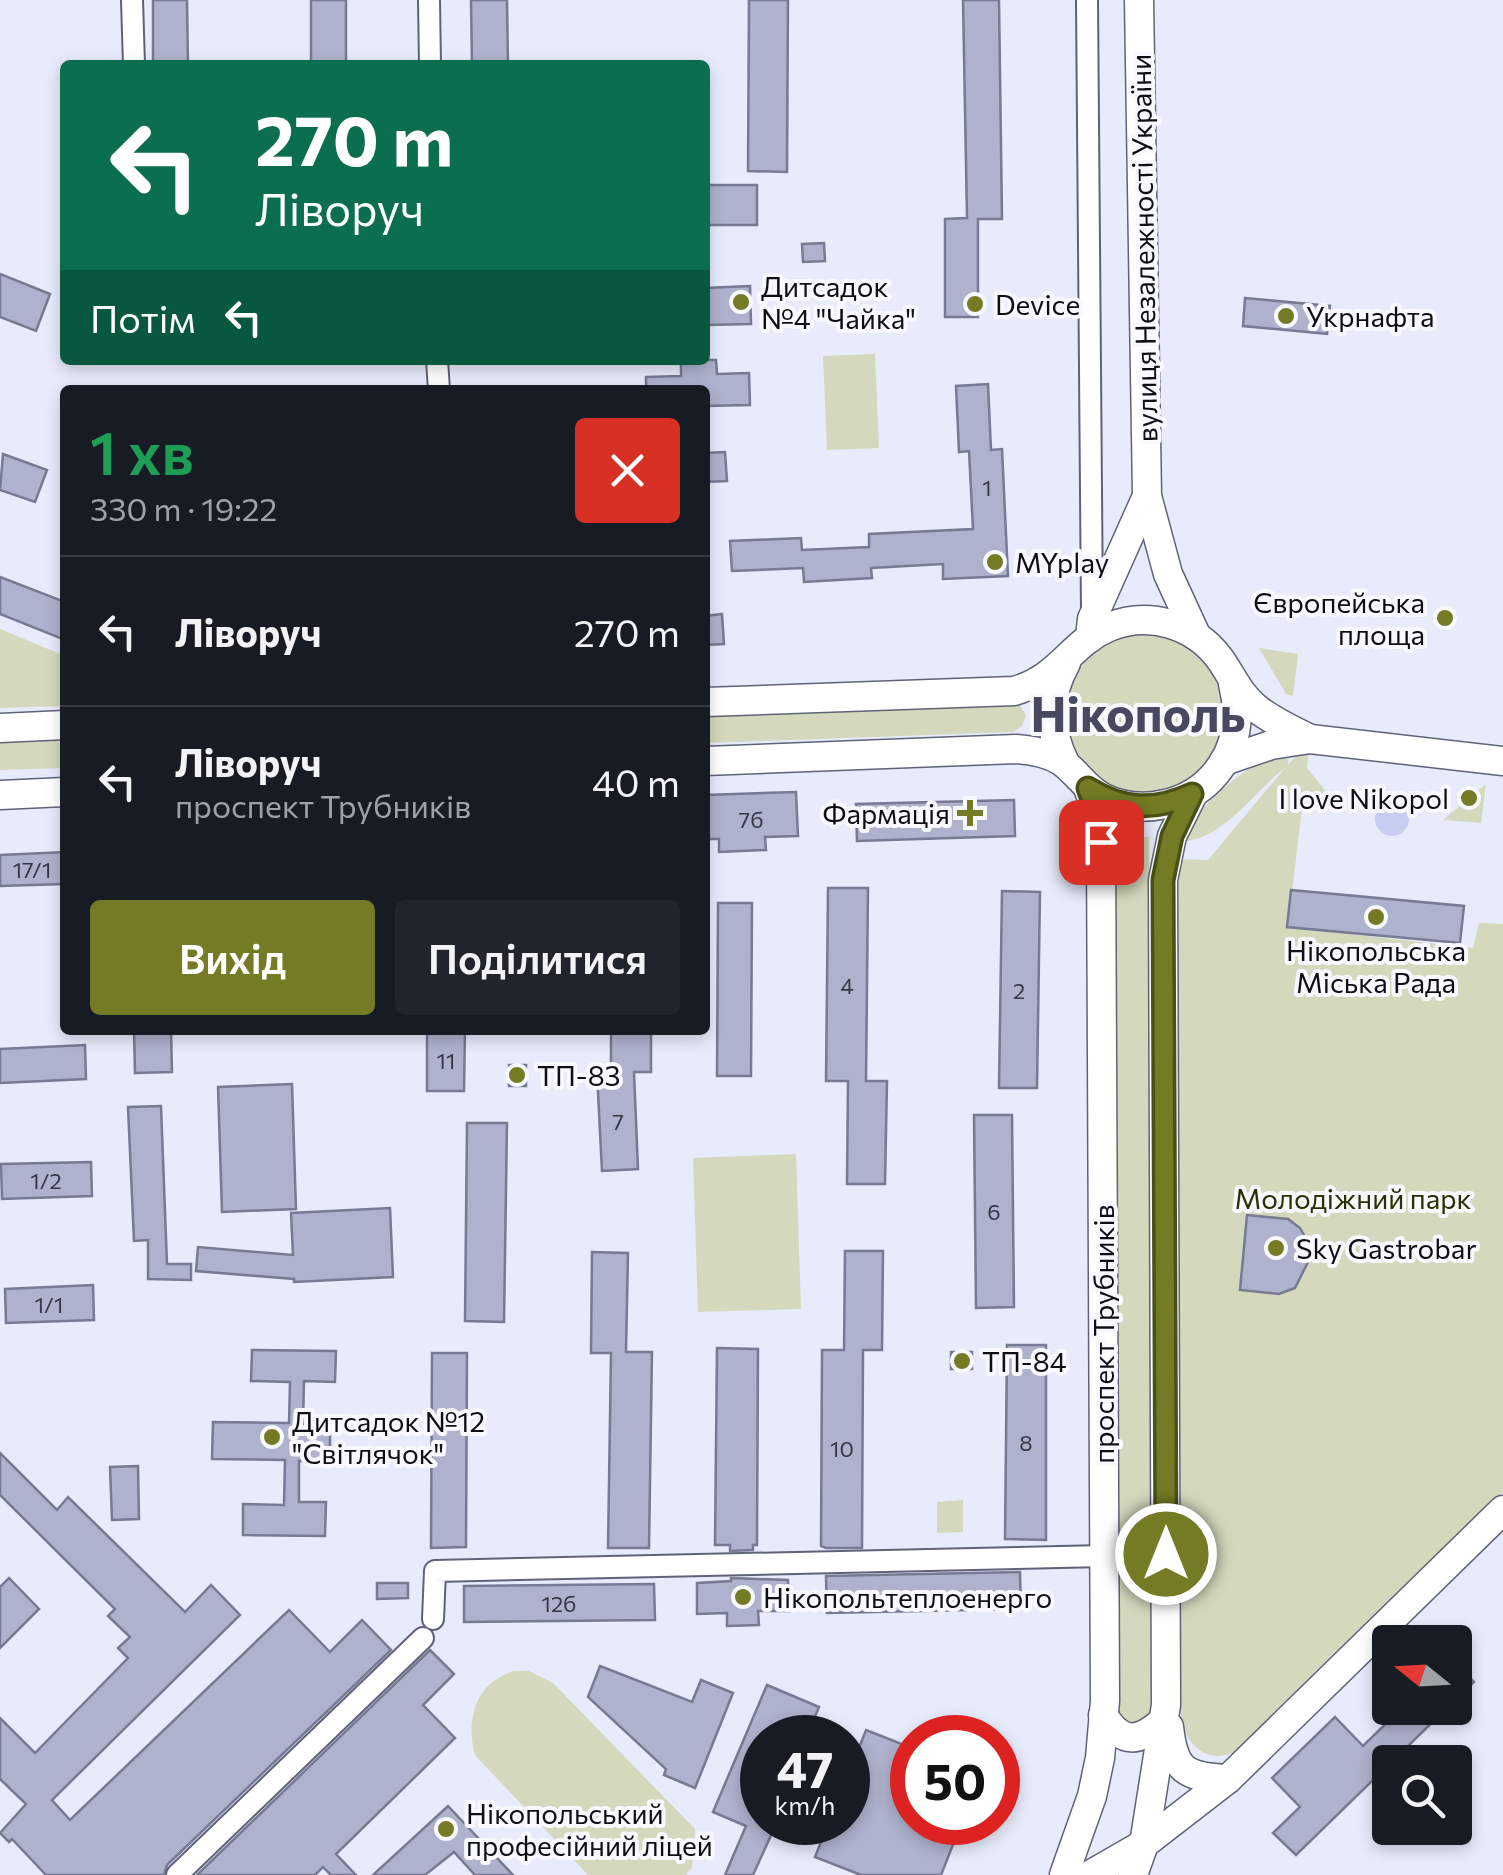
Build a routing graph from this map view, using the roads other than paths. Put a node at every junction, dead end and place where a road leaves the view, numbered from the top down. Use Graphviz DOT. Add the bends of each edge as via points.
graph roads {
  1 [pos="132,0"];
  2 [pos="429,0"];
  3 [pos="1087,0"];
  4 [pos="1139,0"];
  5 [pos="134,60"];
  6 [pos="430,60"];
  7 [pos="1147,496"];
  8 [pos="1091,628"];
  9 [pos="1196,636"];
  10 [pos="1066,662"];
  11 [pos="1232,683"];
  12 [pos="710,702"];
  13 [pos="60,725"];
  14 [pos="0,728"];
  15 [pos="1310,739"];
  16 [pos="710,761"];
  17 [pos="1224,761"];
  18 [pos="1503,761"];
  19 [pos="1064,762"];
  20 [pos="1088,788"];
  21 [pos="60,792"];
  22 [pos="1192,794"];
  23 [pos="0,795"];
  24 [pos="1503,1510"];
  25 [pos="1104,1556"];
  26 [pos="1165,1713"];
  27 [pos="1103,1715"];
  28 [pos="1228,1779"];
  29 [pos="1144,1844"];
  30 [pos="177,1875"];
  31 [pos="1064,1875"];
  32 [pos="1090,1875"];
  33 [pos="1133,1875"];
  1 -- 5 [label="street"];
  2 -- 6 [label="street"];
  3 -- 8 [label="street"];
  4 -- 7 [label="main road, вулиця Незалежності України"];
  7 -- 8 [label="main road"];
  7 -- 9 [label="main road" via="1168,574"];
  8 -- 9 [label="main road" via="1162,621"];
  8 -- 10 [label="main road"];
  9 -- 11 [label="main road" via="1221,660"];
  10 -- 12 [label="main road" via="1039,681 1003,692"];
  10 -- 19 [label="main road" via="1051,712"];
  11 -- 15 [label="main road" via="1254,707"];
  11 -- 17 [label="main road" via="1238,720"];
  13 -- 14 [label="main road"];
  15 -- 17 [label="main road"];
  15 -- 18 [label="main road"];
  16 -- 19 [label="main road" via="994,748"];
  17 -- 22 [label="main road"];
  19 -- 20 [label="main road"];
  20 -- 22 [label="main road" via="1140,807"];
  20 -- 25 [label="main road, проспект Трубників" via="1101,842"];
  21 -- 23 [label="main road"];
  22 -- 26 [label="main road" via="1172,836 1163,880"];
  24 -- 28 [label="main road"];
  25 -- 27 [label="main road, проспект Трубників"];
  25 -- 30 [label="street" via="436,1571 428,1629"];
  26 -- 27 [label="main road" via="1150,1734 1134,1739 1111,1728"];
  26 -- 28 [label="main road" via="1172,1757 1199,1778"];
  26 -- 29 [label="main road"];
  27 -- 31 [label="main road, проспект Трубників" via="1092,1796"];
  28 -- 29 [label="main road"];
  29 -- 32 [label="main road"];
  29 -- 33 [label="main road"];
}
